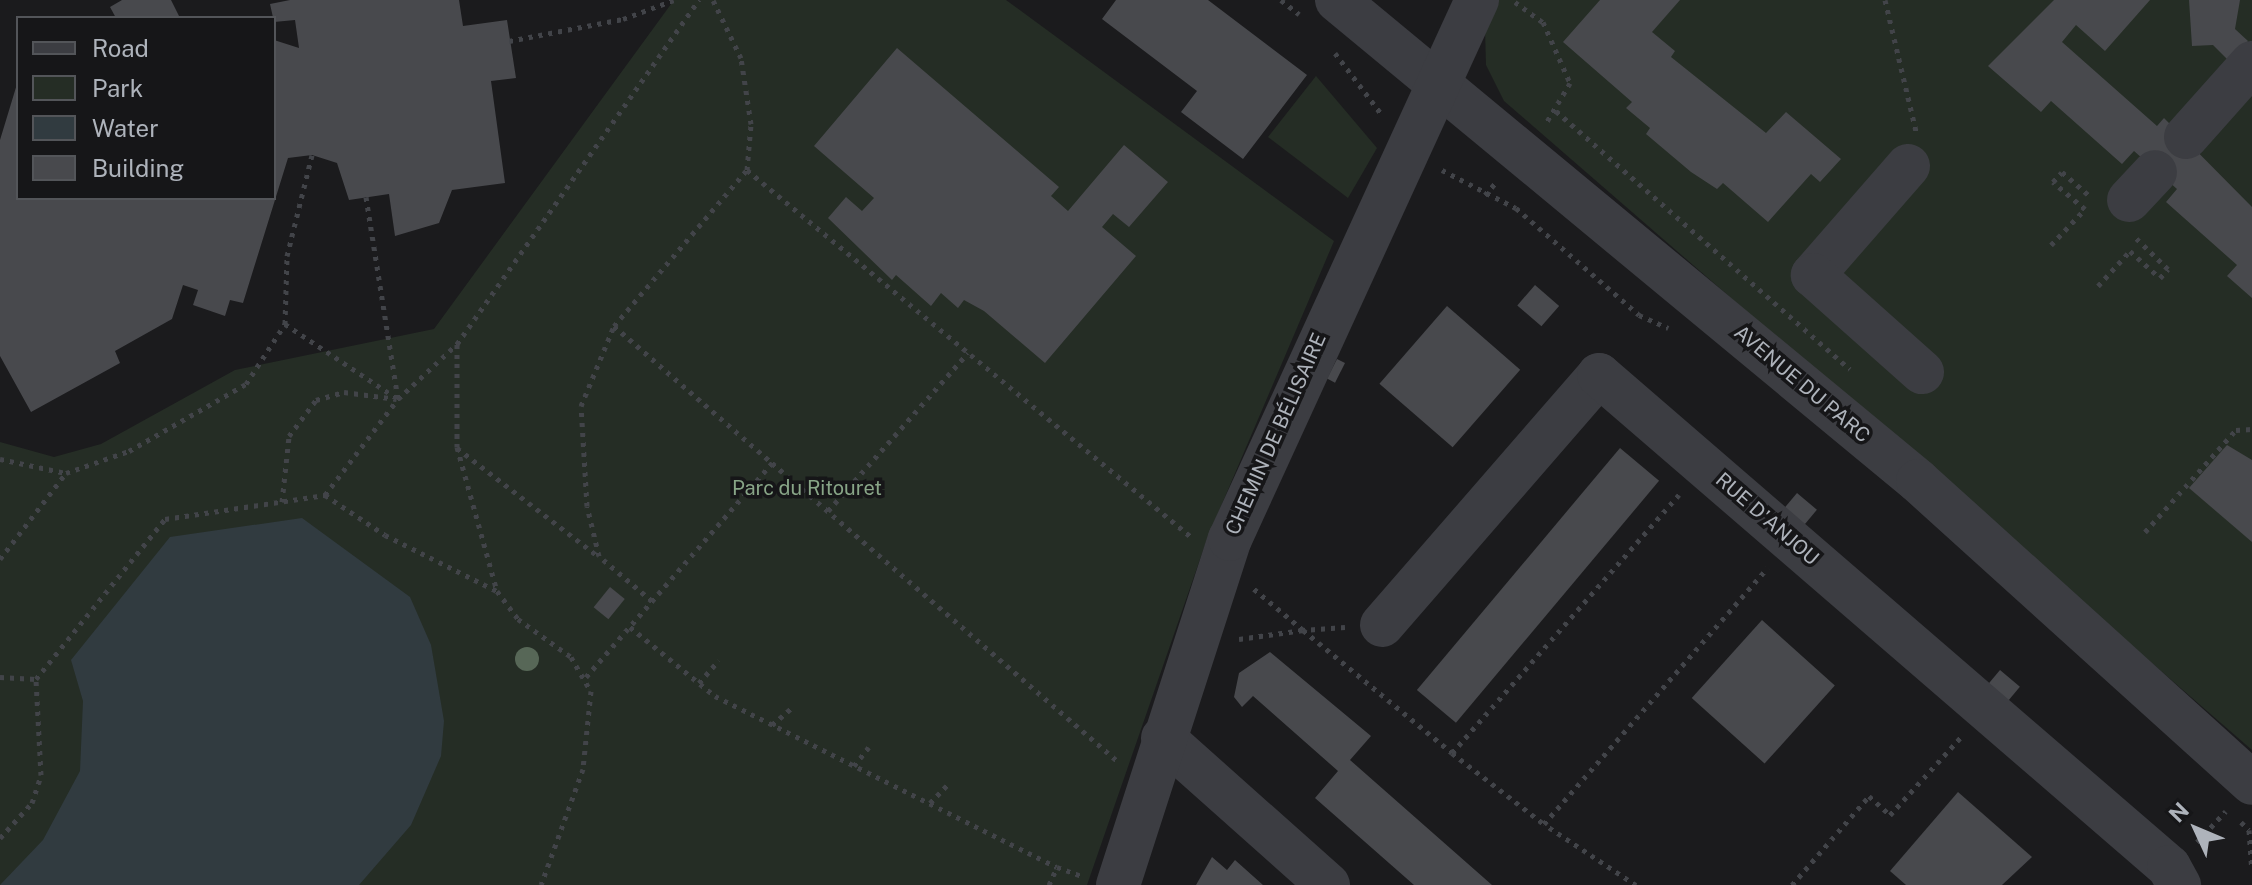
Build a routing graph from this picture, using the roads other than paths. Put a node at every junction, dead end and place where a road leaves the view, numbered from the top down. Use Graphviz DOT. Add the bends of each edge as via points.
graph roads {
  1 [pos="1477,0"];
  2 [pos="1321,9"];
  3 [pos="2252,63"];
  4 [pos="1438,81"];
  5 [pos="2186,137"];
  6 [pos="1908,166"];
  7 [pos="1922,372"];
  8 [pos="1382,625"];
  9 [pos="1163,738"];
  10 [pos="2234,791"];
  11 [pos="1109,884"];
  12 [pos="1328,885"];
  13 [pos="2179,885"];
  1 -- 4 [label="street, CHEMIN DE BÉLISAIRE"];
  2 -- 4 [label="street, AVENUE DU PARC"];
  3 -- 5 [label="street"];
  4 -- 9 [label="street, CHEMIN DE BÉLISAIRE" via="1292,391 1221,562"];
  4 -- 10 [label="street, AVENUE DU PARC" via="1918,481"];
  6 -- 7 [label="street" via="1813,275"];
  8 -- 13 [label="street, RUE D'ANJOU" via="1599,375 2169,867"];
  9 -- 11 [label="street, CHEMIN DE BÉLISAIRE"];
  9 -- 12 [label="street"];
}
